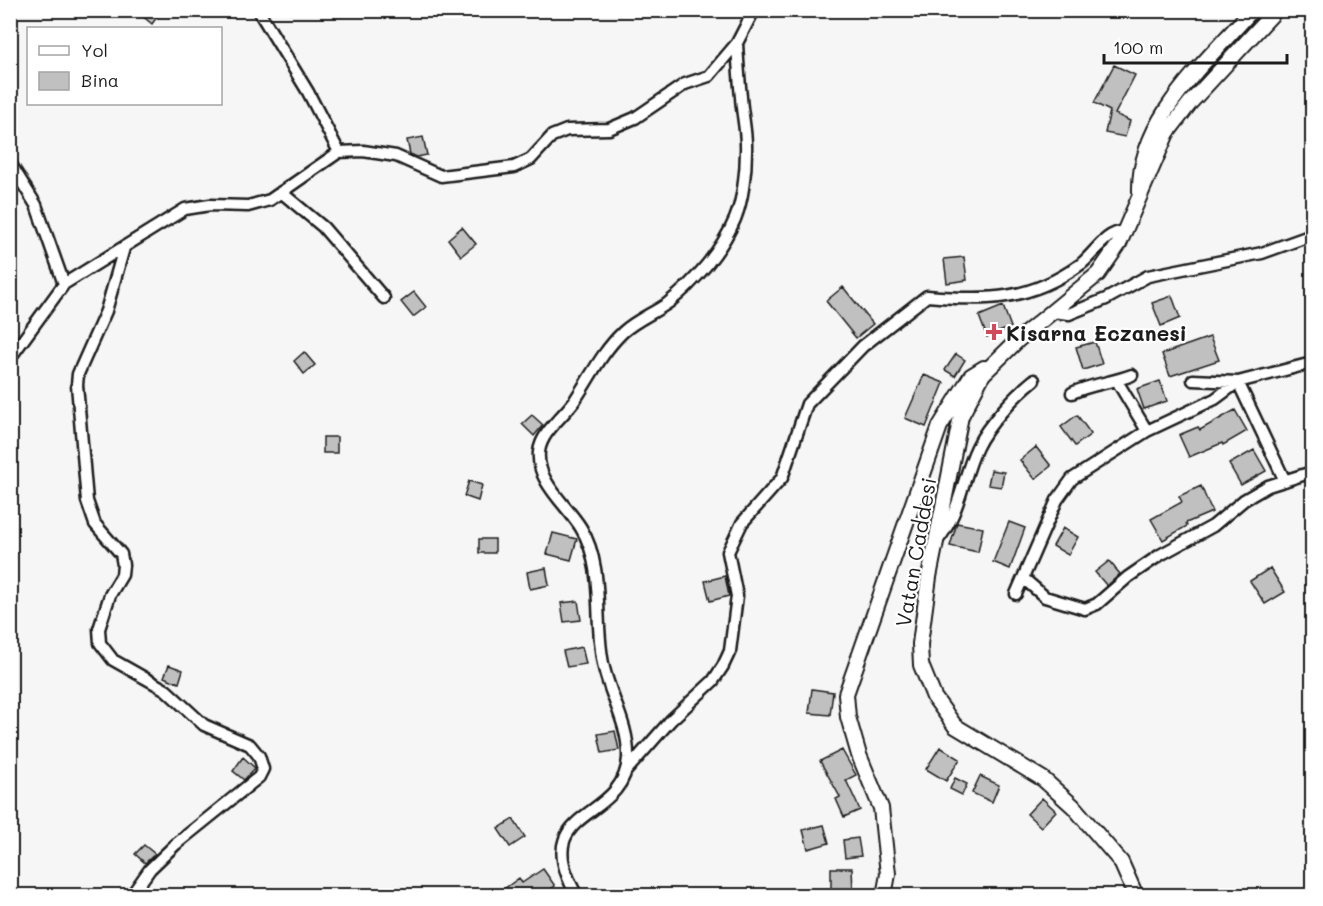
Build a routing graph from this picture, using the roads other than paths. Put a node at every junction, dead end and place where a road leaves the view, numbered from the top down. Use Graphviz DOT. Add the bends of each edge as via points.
graph roads {
  1 [pos="258,10"];
  2 [pos="754,10"];
  3 [pos="1252,10"];
  4 [pos="1276,10"];
  5 [pos="737,43"];
  6 [pos="339,152"];
  7 [pos="10,163"];
  8 [pos="281,192"];
  9 [pos="1140,192"];
  10 [pos="1125,231"];
  11 [pos="1312,235"];
  12 [pos="124,248"];
  13 [pos="64,284"];
  14 [pos="384,298"];
  15 [pos="1052,312"];
  16 [pos="10,358"];
  17 [pos="996,361"];
  18 [pos="1312,363"];
  19 [pos="1132,375"];
  20 [pos="1034,380"];
  21 [pos="1193,380"];
  22 [pos="1117,381"];
  23 [pos="1238,382"];
  24 [pos="1072,393"];
  25 [pos="1148,431"];
  26 [pos="1312,472"];
  27 [pos="1285,481"];
  28 [pos="935,543"];
  29 [pos="1023,578"];
  30 [pos="1016,594"];
  31 [pos="626,771"];
  32 [pos="130,896"];
  33 [pos="577,896"];
  34 [pos="884,896"];
  35 [pos="1136,896"];
  1 -- 6 [label="street"];
  2 -- 5 [label="street"];
  3 -- 9 [label="street, Vatan Caddesi" via="1164,114 1146,151"];
  4 -- 9 [label="street, Vatan Caddesi" via="1190,102 1163,141"];
  5 -- 6 [label="street" via="709,76 685,84 635,118 609,129 567,130 552,136 531,159 514,167 441,176 396,156"];
  5 -- 31 [label="street" via="746,151 736,218 701,271 669,302 625,330 602,353 574,400 544,436 539,452 541,470 581,528 592,561 603,667 627,737"];
  6 -- 8 [label="street"];
  7 -- 13 [label="street" via="36,205"];
  8 -- 12 [label="street" via="248,207 210,205 185,209"];
  8 -- 14 [label="street" via="323,227"];
  9 -- 10 [label="street, Vatan Caddesi"];
  10 -- 15 [label="street, Vatan Caddesi" via="1098,274"];
  10 -- 31 [label="street" via="1113,233 1084,262 1030,292 992,299 927,296 863,346 807,404 782,478 742,524 728,552 737,596 730,651 723,666"];
  11 -- 15 [label="street" via="1252,255 1165,271 1069,314"];
  12 -- 13 [label="street"];
  12 -- 32 [label="street" via="106,310 78,374 77,385 87,501 95,524 121,554 123,565 99,629 100,643 113,660 166,690 204,725 250,745 263,769 259,777 150,869"];
  13 -- 16 [label="street"];
  15 -- 17 [label="street, Vatan Caddesi"];
  17 -- 28 [label="street, Vatan Caddesi" via="983,374 961,416"];
  17 -- 34 [label="street" via="971,376 940,426 846,694 859,755 880,808 887,853"];
  18 -- 23 [label="street"];
  19 -- 22 [label="street"];
  20 -- 28 [label="street" via="977,446 947,529"];
  21 -- 23 [label="street"];
  22 -- 24 [label="street" via="1088,385"];
  22 -- 25 [label="street"];
  23 -- 25 [label="street" via="1215,399"];
  23 -- 27 [label="street"];
  25 -- 29 [label="street" via="1064,488"];
  26 -- 27 [label="street"];
  27 -- 29 [label="street" via="1244,500 1213,526 1160,555 1085,609 1046,597"];
  28 -- 35 [label="street, Vatan Caddesi" via="920,644 921,665 934,697 955,726 1043,779 1080,813 1121,861"];
  29 -- 30 [label="street"];
  31 -- 33 [label="street" via="610,796 566,834 561,850 563,864"];
}
